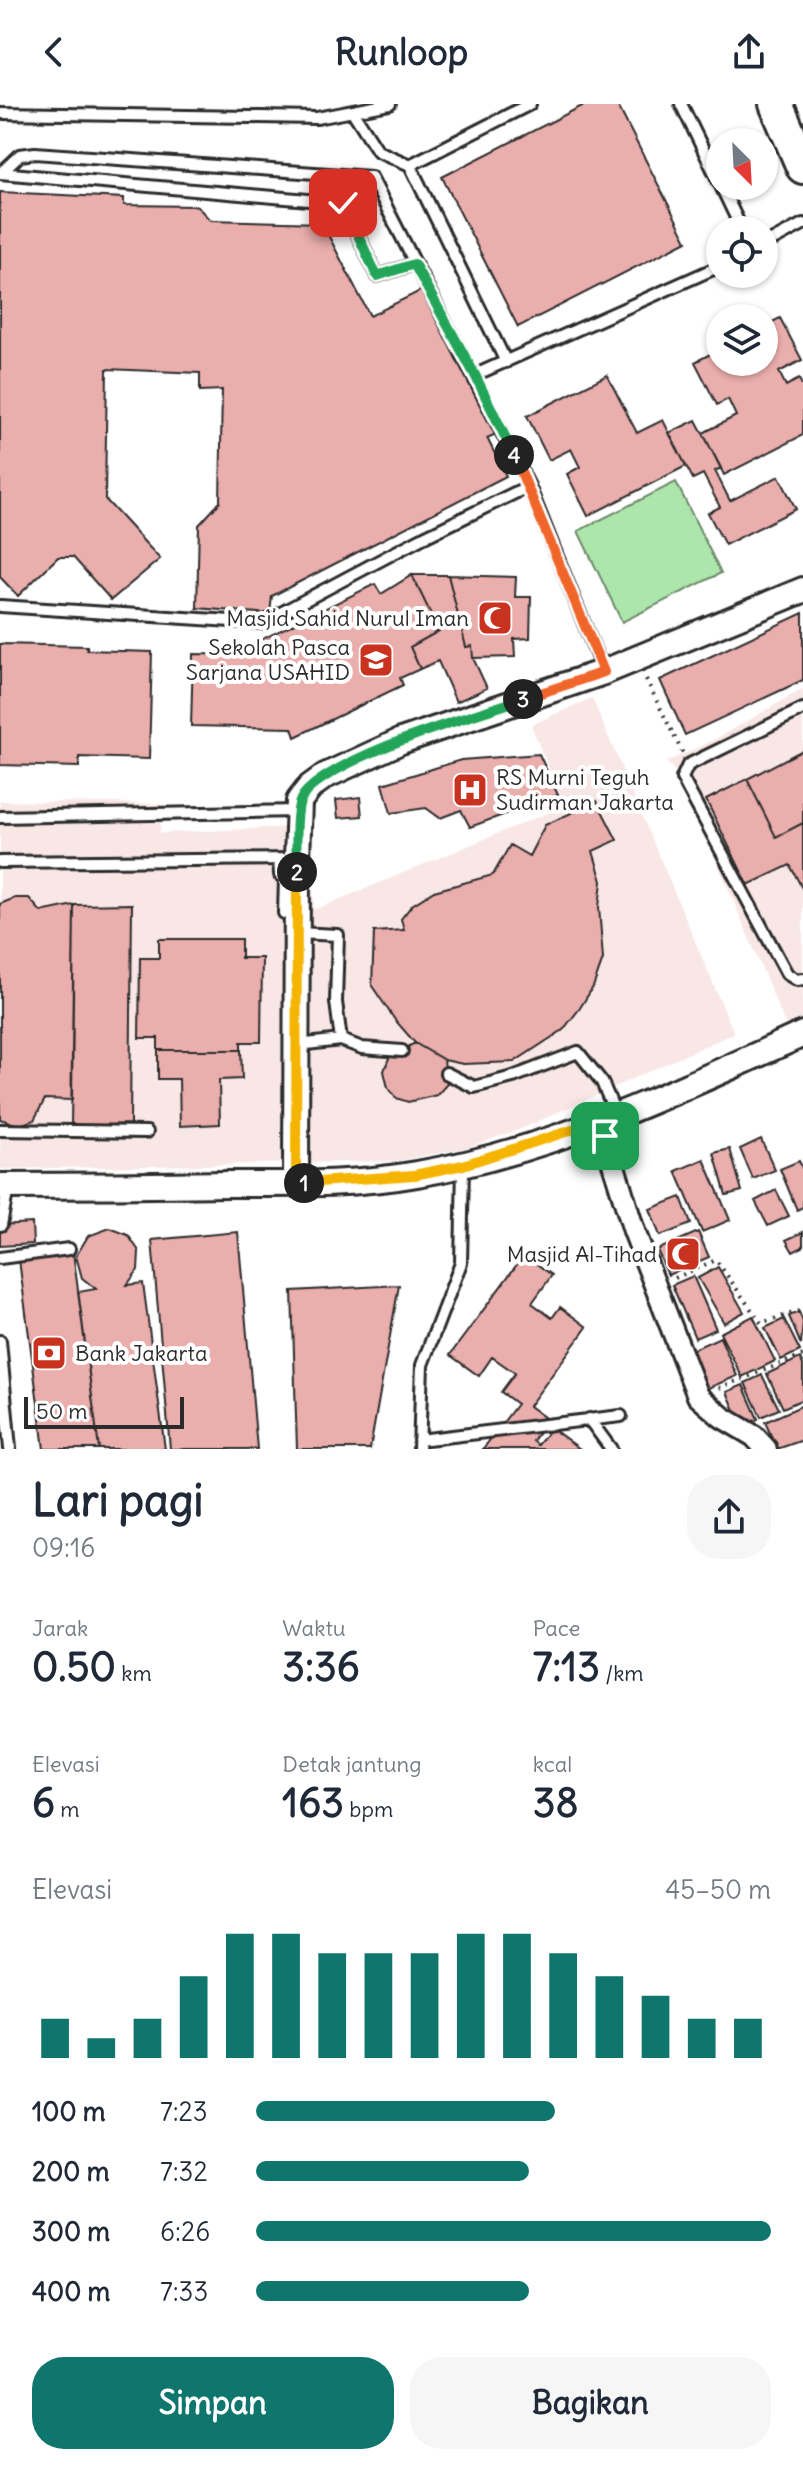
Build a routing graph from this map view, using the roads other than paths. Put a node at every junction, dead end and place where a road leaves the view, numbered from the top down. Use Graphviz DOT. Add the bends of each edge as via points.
graph roads {
  1 [pos="390,104"];
  2 [pos="530,104"];
  3 [pos="681,104"];
  4 [pos="776,110"];
  5 [pos="353,112"];
  6 [pos="0,113"];
  7 [pos="706,156"];
  8 [pos="410,165"];
  9 [pos="803,167"];
  10 [pos="1,173"];
  11 [pos="803,224"];
  12 [pos="778,237"];
  13 [pos="414,264"];
  14 [pos="706,272"];
  15 [pos="506,362"];
  16 [pos="475,375"];
  17 [pos="529,486"];
  18 [pos="803,590"];
  19 [pos="0,606"];
  20 [pos="604,672"];
  21 [pos="803,709"];
  22 [pos="299,811"];
  23 [pos="0,817"];
  24 [pos="0,862"];
  25 [pos="289,869"];
  26 [pos="290,923"];
  27 [pos="803,979"];
  28 [pos="803,1034"];
  29 [pos="341,1040"];
  30 [pos="295,1045"];
  31 [pos="402,1051"];
  32 [pos="446,1073"];
  33 [pos="608,1118"];
  34 [pos="0,1130"];
  35 [pos="147,1132"];
  36 [pos="463,1165"];
  37 [pos="296,1183"];
  38 [pos="4,1186"];
  39 [pos="1,1225"];
  40 [pos="69,1249"];
  41 [pos="0,1258"];
  42 [pos="0,1341"];
  43 [pos="621,1416"];
  44 [pos="589,1419"];
  45 [pos="419,1444"];
  46 [pos="10,1449"];
  47 [pos="611,1449"];
  48 [pos="766,1449"];
  1 -- 5 [label="lane"];
  2 -- 8 [label="lane"];
  3 -- 7 [label="lane"];
  4 -- 9 [label="main road"];
  5 -- 6 [label="lane" via="317,118"];
  5 -- 8 [label="lane" via="378,151"];
  8 -- 15 [label="lane"];
  10 -- 13 [label="lane" via="343,203 377,276"];
  10 -- 13 [label="lane" via="20,155 35,153 371,177"];
  11 -- 12 [label="lane"];
  13 -- 16 [label="lane"];
  14 -- 15 [label="lane"];
  15 -- 16 [label="lane"];
  16 -- 17 [label="lane"];
  17 -- 19 [label="lane" via="262,623"];
  17 -- 20 [label="lane"];
  18 -- 20 [label="street"];
  20 -- 22 [label="street" via="401,741 325,776 299,801"];
  21 -- 27 [label="lane" via="688,765 682,778 787,974"];
  22 -- 23 [label="lane"];
  22 -- 25 [label="street"];
  24 -- 25 [label="lane"];
  25 -- 26 [label="street"];
  26 -- 29 [label="lane" via="338,935"];
  26 -- 30 [label="street"];
  28 -- 33 [label="street"];
  29 -- 30 [label="lane"];
  29 -- 31 [label="lane" via="362,1048"];
  30 -- 37 [label="street"];
  32 -- 33 [label="lane" via="474,1087 578,1052 602,1082"];
  33 -- 36 [label="street"];
  33 -- 48 [label="street" via="654,1287 698,1396"];
  34 -- 35 [label="lane"];
  36 -- 37 [label="street" via="414,1175"];
  36 -- 45 [label="lane" via="461,1263 422,1365"];
  37 -- 38 [label="street"];
  38 -- 39 [label="lane"];
  40 -- 41 [label="lane"];
  42 -- 46 [label="lane"];
  43 -- 44 [label="lane"];
  44 -- 45 [label="lane"];
  44 -- 47 [label="lane"];
}
